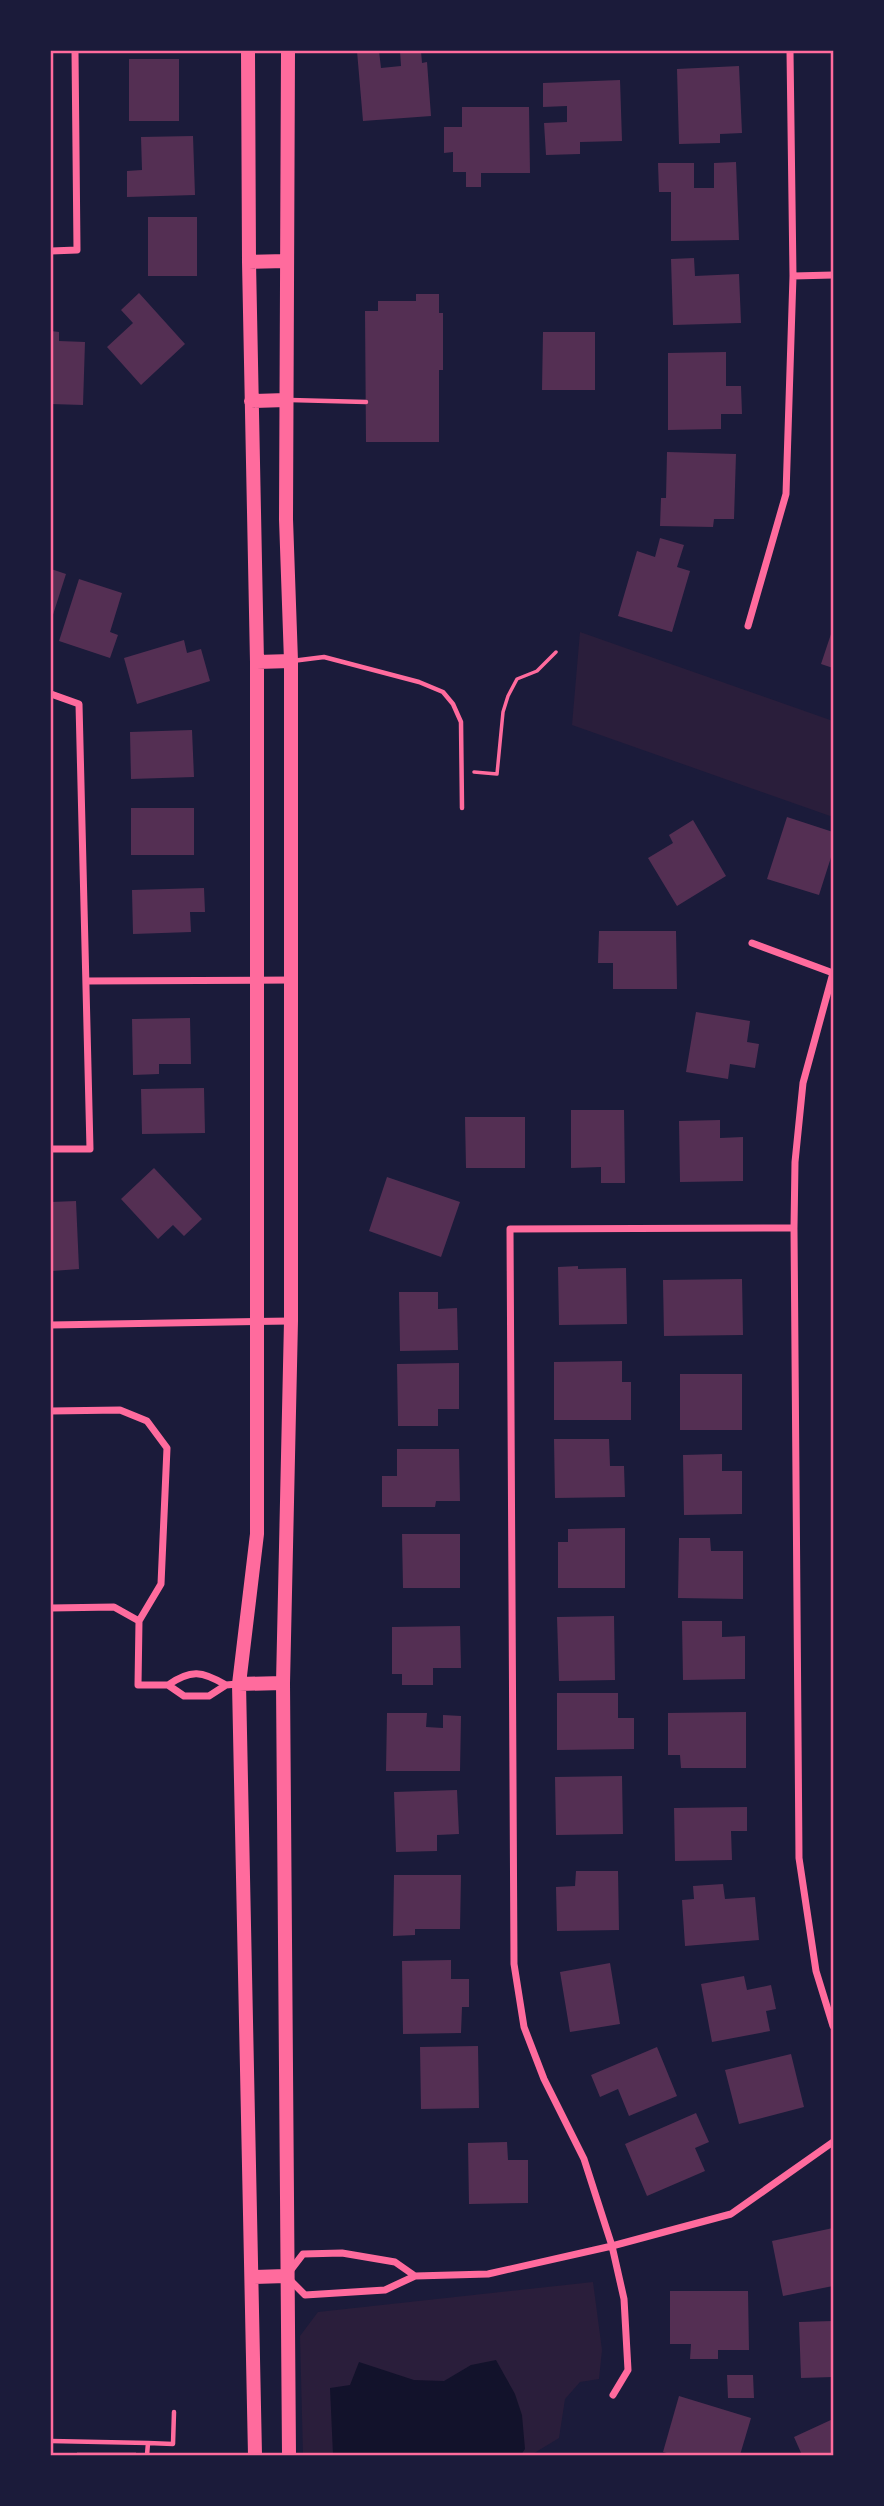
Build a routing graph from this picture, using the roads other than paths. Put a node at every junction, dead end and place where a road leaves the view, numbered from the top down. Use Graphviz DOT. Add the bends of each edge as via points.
graph roads {
  1 [pos="75,51"];
  2 [pos="248,51"];
  3 [pos="288,51"];
  4 [pos="790,51"];
  5 [pos="51,251"];
  6 [pos="286,261"];
  7 [pos="249,262"];
  8 [pos="833,275"];
  9 [pos="793,276"];
  10 [pos="286,400"];
  11 [pos="251,401"];
  12 [pos="366,402"];
  13 [pos="748,626"];
  14 [pos="291,661"];
  15 [pos="257,662"];
  16 [pos="51,694"];
  17 [pos="462,808"];
  18 [pos="752,943"];
  19 [pos="833,973"];
  20 [pos="256,980"];
  21 [pos="291,980"];
  22 [pos="86,981"];
  23 [pos="51,1149"];
  24 [pos="794,1228"];
  25 [pos="257,1321"];
  26 [pos="291,1321"];
  27 [pos="51,1325"];
  28 [pos="51,1411"];
  29 [pos="51,1608"];
  30 [pos="139,1620"];
  31 [pos="283,1683"];
  32 [pos="233,1684"];
  33 [pos="167,1685"];
  34 [pos="833,2026"];
  35 [pos="833,2142"];
  36 [pos="612,2246"];
  37 [pos="286,2276"];
  38 [pos="415,2276"];
  39 [pos="252,2277"];
  40 [pos="613,2395"];
  41 [pos="174,2412"];
  42 [pos="51,2441"];
  43 [pos="148,2442"];
  44 [pos="147,2455"];
  45 [pos="255,2455"];
  46 [pos="289,2455"];
  1 -- 5 [label="street" via="77,250"];
  2 -- 7 [label="main road"];
  3 -- 6 [label="main road"];
  4 -- 9 [label="street"];
  6 -- 7 [label="main road"];
  6 -- 10 [label="main road"];
  7 -- 11 [label="main road"];
  8 -- 9 [label="street"];
  9 -- 13 [label="street" via="786,494"];
  10 -- 11 [label="main road"];
  10 -- 12 [label="lane"];
  10 -- 14 [label="main road"];
  11 -- 15 [label="main road"];
  14 -- 15 [label="main road"];
  14 -- 17 [label="lane" via="324,657 443,692 461,722"];
  14 -- 21 [label="main road"];
  15 -- 20 [label="main road"];
  16 -- 22 [label="street" via="79,704"];
  18 -- 19 [label="street"];
  19 -- 24 [label="street" via="803,1083"];
  20 -- 21 [label="street"];
  20 -- 22 [label="street"];
  20 -- 25 [label="main road"];
  21 -- 26 [label="main road"];
  22 -- 23 [label="street" via="90,1149"];
  24 -- 34 [label="street" via="799,1858 816,1971"];
  24 -- 36 [label="street" via="510,1229 514,1964 524,2026 544,2079 584,2159"];
  25 -- 26 [label="street"];
  25 -- 27 [label="street"];
  25 -- 32 [label="main road" via="257,1534"];
  26 -- 31 [label="main road"];
  28 -- 30 [label="street" via="120,1409 147,1421 167,1448 161,1584"];
  29 -- 30 [label="street" via="114,1607"];
  30 -- 33 [label="street" via="138,1685"];
  31 -- 32 [label="main road"];
  31 -- 37 [label="main road"];
  32 -- 33 [label="street" via="208,1674 183,1675"];
  32 -- 33 [label="street" via="209,1696 184,1696"];
  32 -- 39 [label="main road"];
  35 -- 36 [label="street" via="731,2214"];
  36 -- 38 [label="street" via="488,2274"];
  36 -- 40 [label="street" via="624,2299 628,2370"];
  37 -- 38 [label="street" via="305,2295 385,2290"];
  37 -- 38 [label="street" via="303,2254 342,2253 395,2262"];
  37 -- 39 [label="main road"];
  37 -- 46 [label="main road"];
  39 -- 45 [label="main road"];
  41 -- 43 [label="lane" via="173,2444"];
  42 -- 43 [label="lane"];
  43 -- 44 [label="lane"];
}
